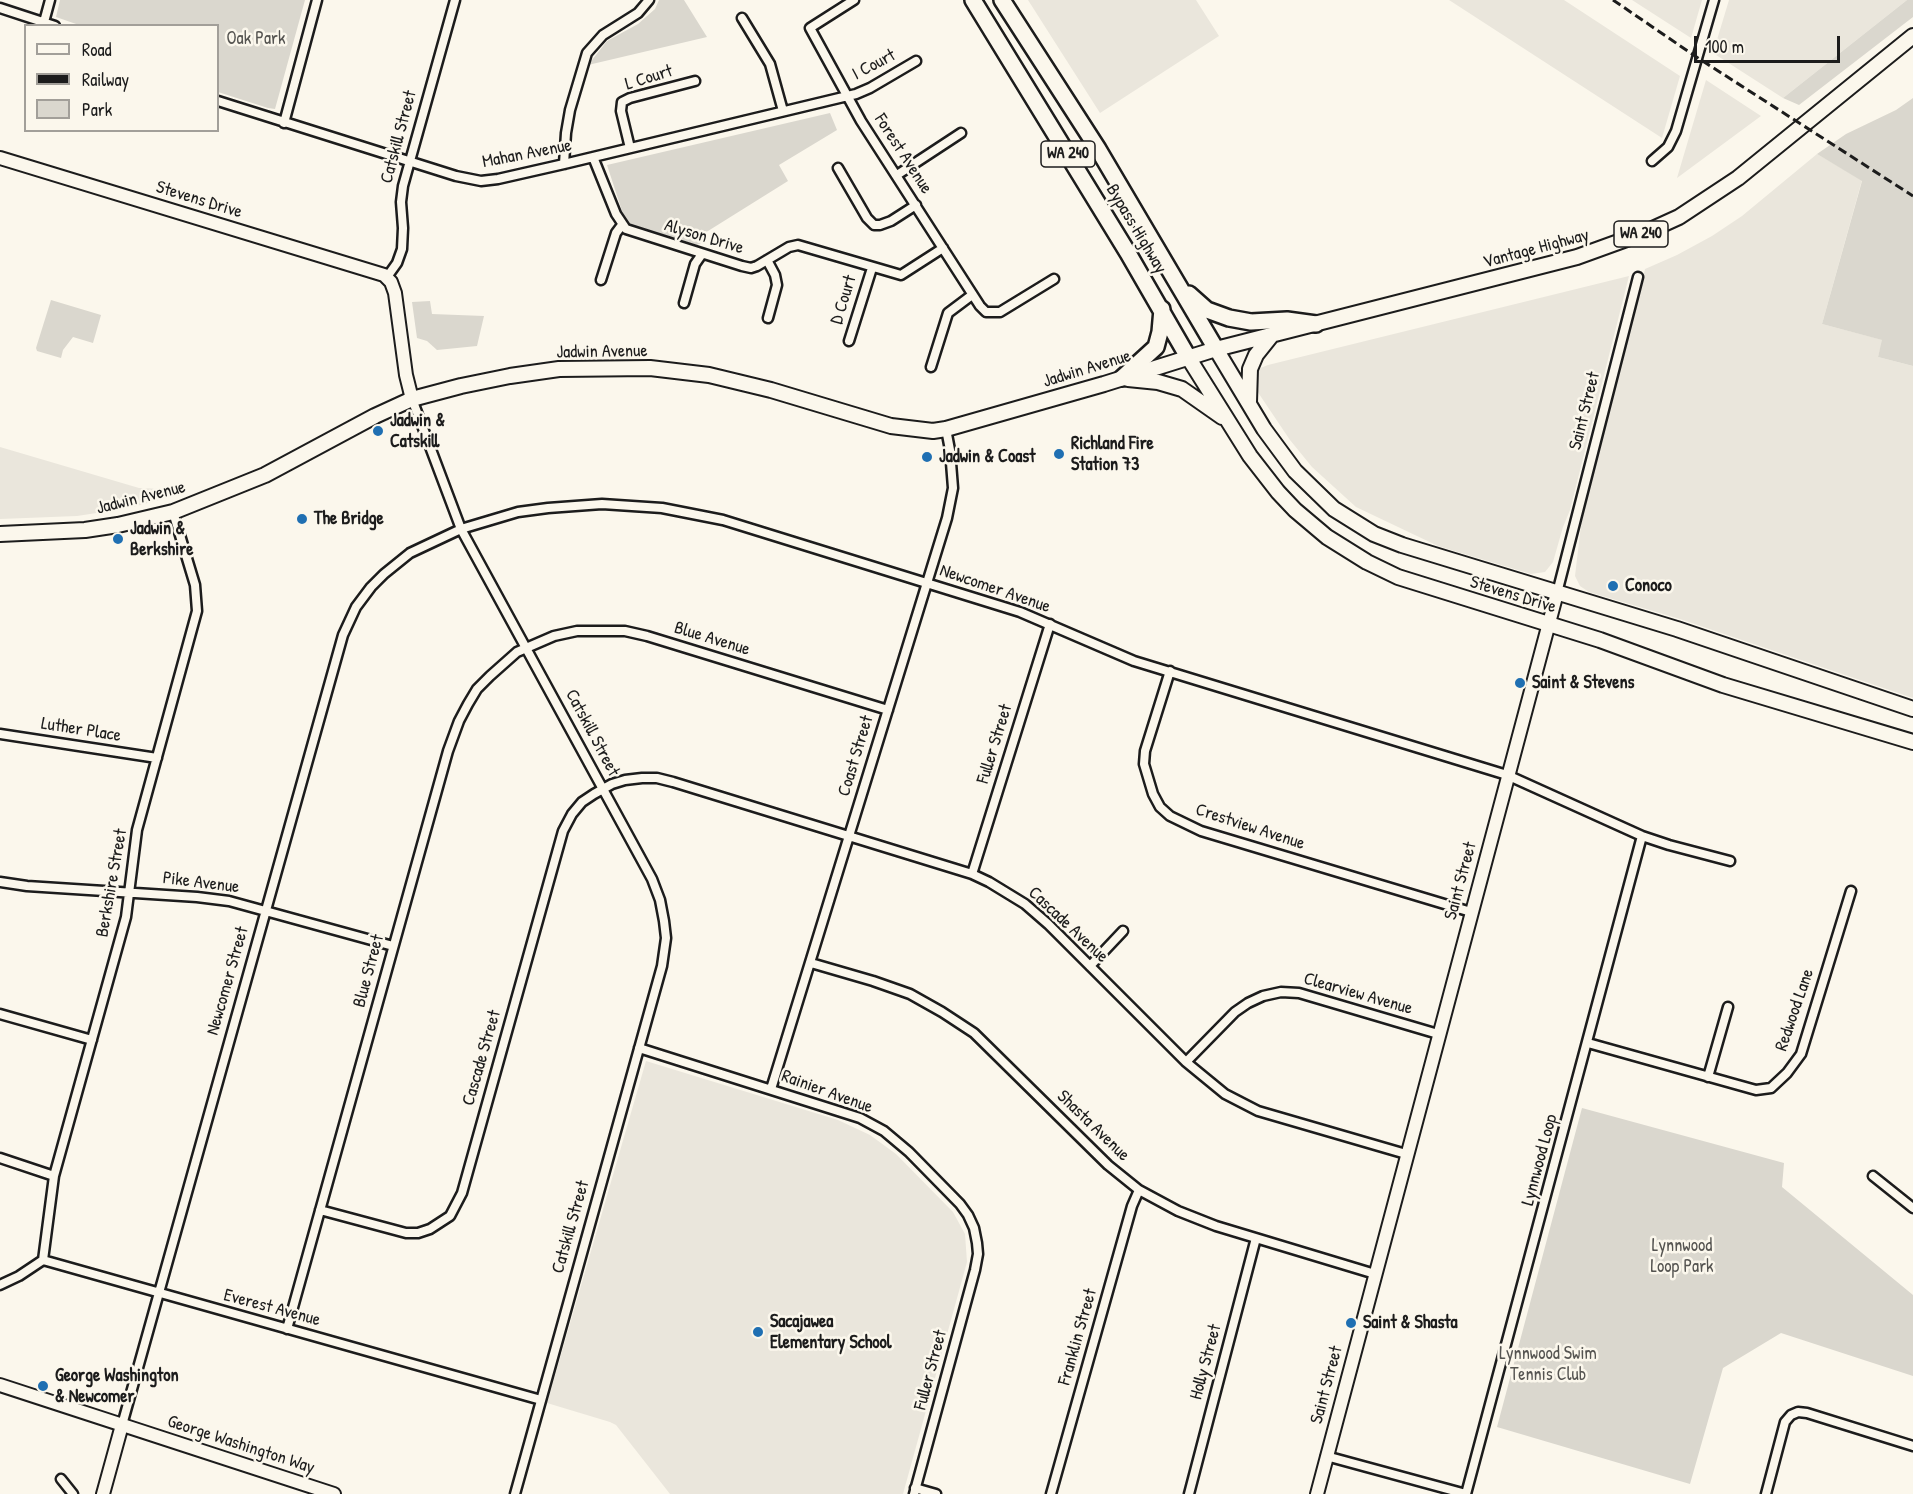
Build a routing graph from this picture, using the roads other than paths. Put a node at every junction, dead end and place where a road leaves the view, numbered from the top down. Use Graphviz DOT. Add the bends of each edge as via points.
graph roads {
  1 [pos="50,0"];
  2 [pos="317,0"];
  3 [pos="455,0"];
  4 [pos="649,0"];
  5 [pos="854,0"];
  6 [pos="973,0"];
  7 [pos="1002,0"];
  8 [pos="1714,0"];
  9 [pos="0,8"];
  10 [pos="742,18"];
  11 [pos="44,22"];
  12 [pos="50,24"];
  13 [pos="1913,36"];
  14 [pos="916,61"];
  15 [pos="695,81"];
  16 [pos="847,96"];
  17 [pos="219,101"];
  18 [pos="783,111"];
  19 [pos="284,123"];
  20 [pos="961,133"];
  21 [pos="630,148"];
  22 [pos="593,157"];
  23 [pos="0,158"];
  24 [pos="1652,161"];
  25 [pos="410,162"];
  26 [pos="564,164"];
  27 [pos="838,168"];
  28 [pos="897,175"];
  29 [pos="916,205"];
  30 [pos="621,225"];
  31 [pos="943,248"];
  32 [pos="702,254"];
  33 [pos="766,260"];
  34 [pos="872,268"];
  35 [pos="387,277"];
  36 [pos="1638,277"];
  37 [pos="1054,279"];
  38 [pos="601,280"];
  39 [pos="1177,283"];
  40 [pos="972,295"];
  41 [pos="684,303"];
  42 [pos="1162,309"];
  43 [pos="768,318"];
  44 [pos="1316,324"];
  45 [pos="1272,335"];
  46 [pos="849,341"];
  47 [pos="1216,349"];
  48 [pos="1188,357"];
  49 [pos="931,367"];
  50 [pos="1122,378"];
  51 [pos="412,399"];
  52 [pos="1249,404"];
  53 [pos="1229,422"];
  54 [pos="946,429"];
  55 [pos="173,512"];
  56 [pos="461,529"];
  57 [pos="0,534"];
  58 [pos="926,583"];
  59 [pos="1557,593"];
  60 [pos="1050,624"];
  61 [pos="1548,624"];
  62 [pos="526,648"];
  63 [pos="1170,671"];
  64 [pos="1913,709"];
  65 [pos="888,710"];
  66 [pos="0,734"];
  67 [pos="1913,742"];
  68 [pos="156,758"];
  69 [pos="1507,775"];
  70 [pos="602,790"];
  71 [pos="1642,836"];
  72 [pos="849,837"];
  73 [pos="1730,861"];
  74 [pos="972,874"];
  75 [pos="0,882"];
  76 [pos="1851,891"];
  77 [pos="131,892"];
  78 [pos="266,910"];
  79 [pos="1471,912"];
  80 [pos="1122,931"];
  81 [pos="393,946"];
  82 [pos="811,963"];
  83 [pos="1090,966"];
  84 [pos="1728,1007"];
  85 [pos="0,1014"];
  86 [pos="1438,1034"];
  87 [pos="92,1040"];
  88 [pos="1588,1043"];
  89 [pos="639,1048"];
  90 [pos="1186,1062"];
  91 [pos="1708,1077"];
  92 [pos="771,1089"];
  93 [pos="1406,1154"];
  94 [pos="0,1158"];
  95 [pos="54,1176"];
  96 [pos="1873,1176"];
  97 [pos="1139,1190"];
  98 [pos="1913,1208"];
  99 [pos="320,1210"];
  100 [pos="1256,1238"];
  101 [pos="978,1254"];
  102 [pos="43,1260"];
  103 [pos="1375,1274"];
  104 [pos="0,1285"];
  105 [pos="159,1294"];
  106 [pos="287,1329"];
  107 [pos="0,1386"];
  108 [pos="541,1400"];
  109 [pos="122,1425"];
  110 [pos="1913,1446"];
  111 [pos="1326,1456"];
  112 [pos="62,1479"];
  113 [pos="914,1491"];
  114 [pos="73,1494"];
  115 [pos="103,1494"];
  116 [pos="334,1494"];
  117 [pos="514,1494"];
  118 [pos="936,1494"];
  119 [pos="1051,1494"];
  120 [pos="1189,1494"];
  121 [pos="1317,1494"];
  122 [pos="1466,1494"];
  123 [pos="1766,1494"];
  1 -- 11 [label="street"];
  2 -- 19 [label="street"];
  3 -- 25 [label="street, Catskill Street"];
  4 -- 26 [label="street" via="638,13 603,35 587,53 568,118"];
  5 -- 16 [label="street, Forest Avenue" via="810,28"];
  6 -- 42 [label="highway, Bypass Highway / WA 240"];
  7 -- 39 [label="highway, Bypass Highway / WA 240" via="1098,148"];
  8 -- 24 [label="street" via="1676,131 1668,147"];
  9 -- 11 [label="street"];
  10 -- 18 [label="street" via="768,59"];
  11 -- 12 [label="street"];
  13 -- 44 [label="main road, Vantage Highway / WA 240" via="1738,178 1679,217 1577,257"];
  14 -- 16 [label="street, I Court" via="870,88"];
  15 -- 21 [label="street, L Court" via="622,102"];
  16 -- 18 [label="street, Mahan Avenue"];
  16 -- 28 [label="street, Forest Avenue"];
  17 -- 19 [label="street, Mahan Avenue"];
  18 -- 21 [label="street, Mahan Avenue"];
  19 -- 25 [label="street, Mahan Avenue"];
  20 -- 28 [label="street"];
  21 -- 22 [label="street, Mahan Avenue"];
  22 -- 26 [label="street, Mahan Avenue"];
  22 -- 30 [label="street"];
  23 -- 35 [label="street, Stevens Drive"];
  25 -- 26 [label="street, Mahan Avenue" via="481,181"];
  25 -- 35 [label="street, Catskill Street" via="402,194 403,244"];
  27 -- 29 [label="street" via="874,225 885,224"];
  28 -- 29 [label="street, Forest Avenue"];
  29 -- 31 [label="street, Forest Avenue"];
  30 -- 32 [label="street, Alyson Drive" via="629,232"];
  30 -- 38 [label="street"];
  31 -- 34 [label="street, Alyson Drive" via="901,275"];
  31 -- 40 [label="street, Forest Avenue"];
  32 -- 33 [label="street, Alyson Drive" via="748,267"];
  32 -- 41 [label="street" via="695,264"];
  33 -- 34 [label="street, Alyson Drive" via="800,245"];
  33 -- 43 [label="street" via="777,285"];
  34 -- 46 [label="street, D Court"];
  35 -- 51 [label="street, Catskill Street" via="395,293"];
  36 -- 59 [label="street, Saint Street"];
  37 -- 40 [label="street, Forest Avenue" via="997,313 984,311"];
  39 -- 44 [label="highway, WA 240" via="1207,310 1229,318"];
  39 -- 47 [label="highway, Bypass Highway"];
  40 -- 49 [label="street" via="948,313"];
  42 -- 48 [label="highway, Bypass Highway / WA 240"];
  42 -- 50 [label="highway" via="1156,347"];
  44 -- 45 [label="main road, Vantage Highway / WA 240"];
  45 -- 47 [label="main road, Vantage Highway / WA 240"];
  45 -- 52 [label="main road" via="1256,354 1250,369"];
  47 -- 48 [label="main road, Jadwin Avenue / WA 240"];
  47 -- 52 [label="main road, Stevens Drive"];
  48 -- 50 [label="main road, Jadwin Avenue"];
  48 -- 53 [label="main road, Stevens Drive"];
  50 -- 53 [label="main road" via="1182,389"];
  50 -- 54 [label="main road, Jadwin Avenue"];
  51 -- 54 [label="main road, Jadwin Avenue" via="559,369 650,368 733,380 891,426"];
  51 -- 55 [label="main road, Jadwin Avenue" via="265,476"];
  51 -- 56 [label="street, Catskill Street"];
  52 -- 59 [label="main road, Stevens Drive" via="1295,471 1334,509 1360,527 1402,545"];
  53 -- 61 [label="main road, Stevens Drive" via="1278,492 1345,550 1398,577"];
  54 -- 58 [label="street, Coast Street" via="953,488"];
  55 -- 57 [label="main road, Jadwin Avenue" via="85,530"];
  55 -- 68 [label="street, Berkshire Street" via="195,585 197,611"];
  56 -- 58 [label="street, Newcomer Avenue" via="518,512 548,508 602,504 662,508 723,520"];
  56 -- 62 [label="street, Catskill Street"];
  56 -- 78 [label="street, Newcomer Street" via="398,562 371,587 348,622"];
  58 -- 60 [label="street, Newcomer Avenue"];
  58 -- 65 [label="street, Coast Street"];
  59 -- 61 [label="street, Saint Street"];
  59 -- 64 [label="main road, Stevens Drive"];
  60 -- 63 [label="street, Newcomer Avenue" via="1123,656"];
  60 -- 74 [label="street, Fuller Street"];
  61 -- 67 [label="main road, Stevens Drive" via="1738,689"];
  61 -- 69 [label="street, Saint Street"];
  62 -- 65 [label="street, Blue Avenue" via="577,631 625,631"];
  62 -- 70 [label="street, Catskill Street"];
  62 -- 81 [label="street, Blue Street" via="502,664 477,689 459,721"];
  63 -- 69 [label="street, Newcomer Avenue"];
  63 -- 79 [label="street, Crestview Avenue" via="1144,764 1153,794 1170,816 1201,831"];
  65 -- 72 [label="street, Coast Street"];
  66 -- 68 [label="street, Luther Place"];
  68 -- 77 [label="street, Berkshire Street" via="137,830"];
  69 -- 71 [label="street"];
  69 -- 79 [label="street, Saint Street"];
  70 -- 72 [label="street, Cascade Avenue" via="625,780 657,778"];
  70 -- 89 [label="street, Catskill Street" via="651,879 664,921 665,955"];
  70 -- 99 [label="street, Cascade Street" via="582,802 564,831 457,1205 450,1216 430,1229 406,1233"];
  71 -- 73 [label="street"];
  71 -- 88 [label="street, Lynnwood Loop"];
  72 -- 74 [label="street, Cascade Avenue"];
  72 -- 82 [label="street, Coast Street"];
  74 -- 83 [label="street, Cascade Avenue" via="1025,904"];
  75 -- 77 [label="street, Pike Avenue"];
  76 -- 91 [label="street, Redwood Lane" via="1801,1054 1787,1073 1763,1090"];
  77 -- 78 [label="street, Pike Avenue" via="229,901"];
  77 -- 87 [label="street, Berkshire Street"];
  78 -- 81 [label="street, Pike Avenue"];
  78 -- 105 [label="street, Newcomer Street"];
  79 -- 86 [label="street, Saint Street"];
  80 -- 83 [label="street"];
  81 -- 99 [label="street, Blue Street"];
  82 -- 92 [label="street, Coast Street"];
  82 -- 97 [label="street, Shasta Avenue" via="910,994 974,1034 1108,1165"];
  83 -- 90 [label="street, Cascade Avenue"];
  84 -- 91 [label="street"];
  85 -- 87 [label="street"];
  86 -- 90 [label="street, Clearview Avenue" via="1299,993 1281,992 1263,996 1235,1012"];
  86 -- 93 [label="street, Saint Street"];
  87 -- 95 [label="street, Berkshire Street"];
  88 -- 91 [label="street, Redwood Lane"];
  88 -- 122 [label="street, Lynnwood Loop"];
  89 -- 92 [label="street, Rainier Avenue"];
  89 -- 108 [label="street, Catskill Street"];
  90 -- 93 [label="street, Cascade Avenue" via="1225,1094 1258,1111"];
  92 -- 101 [label="street, Rainier Avenue" via="860,1118 894,1139 960,1204 974,1228"];
  93 -- 103 [label="street, Saint Street"];
  94 -- 95 [label="street"];
  95 -- 102 [label="street, Berkshire Street"];
  96 -- 98 [label="street"];
  97 -- 100 [label="street, Shasta Avenue" via="1178,1211"];
  97 -- 119 [label="street, Franklin Street"];
  99 -- 106 [label="street, Blue Street"];
  100 -- 103 [label="street, Shasta Avenue"];
  100 -- 120 [label="street, Holly Street"];
  101 -- 113 [label="street, Fuller Street"];
  102 -- 104 [label="street"];
  102 -- 105 [label="street, Everest Avenue"];
  103 -- 111 [label="street, Saint Street"];
  105 -- 106 [label="street, Everest Avenue"];
  105 -- 109 [label="street, Newcomer Street"];
  106 -- 108 [label="street, Everest Avenue"];
  107 -- 109 [label="street, George Washington Way"];
  108 -- 117 [label="street, Catskill Street"];
  109 -- 115 [label="street, Newcomer Street"];
  109 -- 116 [label="street, George Washington Way"];
  110 -- 123 [label="street" via="1797,1412 1785,1422"];
  111 -- 121 [label="street, Saint Street"];
  111 -- 122 [label="street, Lynnwood Loop"];
  112 -- 114 [label="street"];
  113 -- 118 [label="street"];
}
